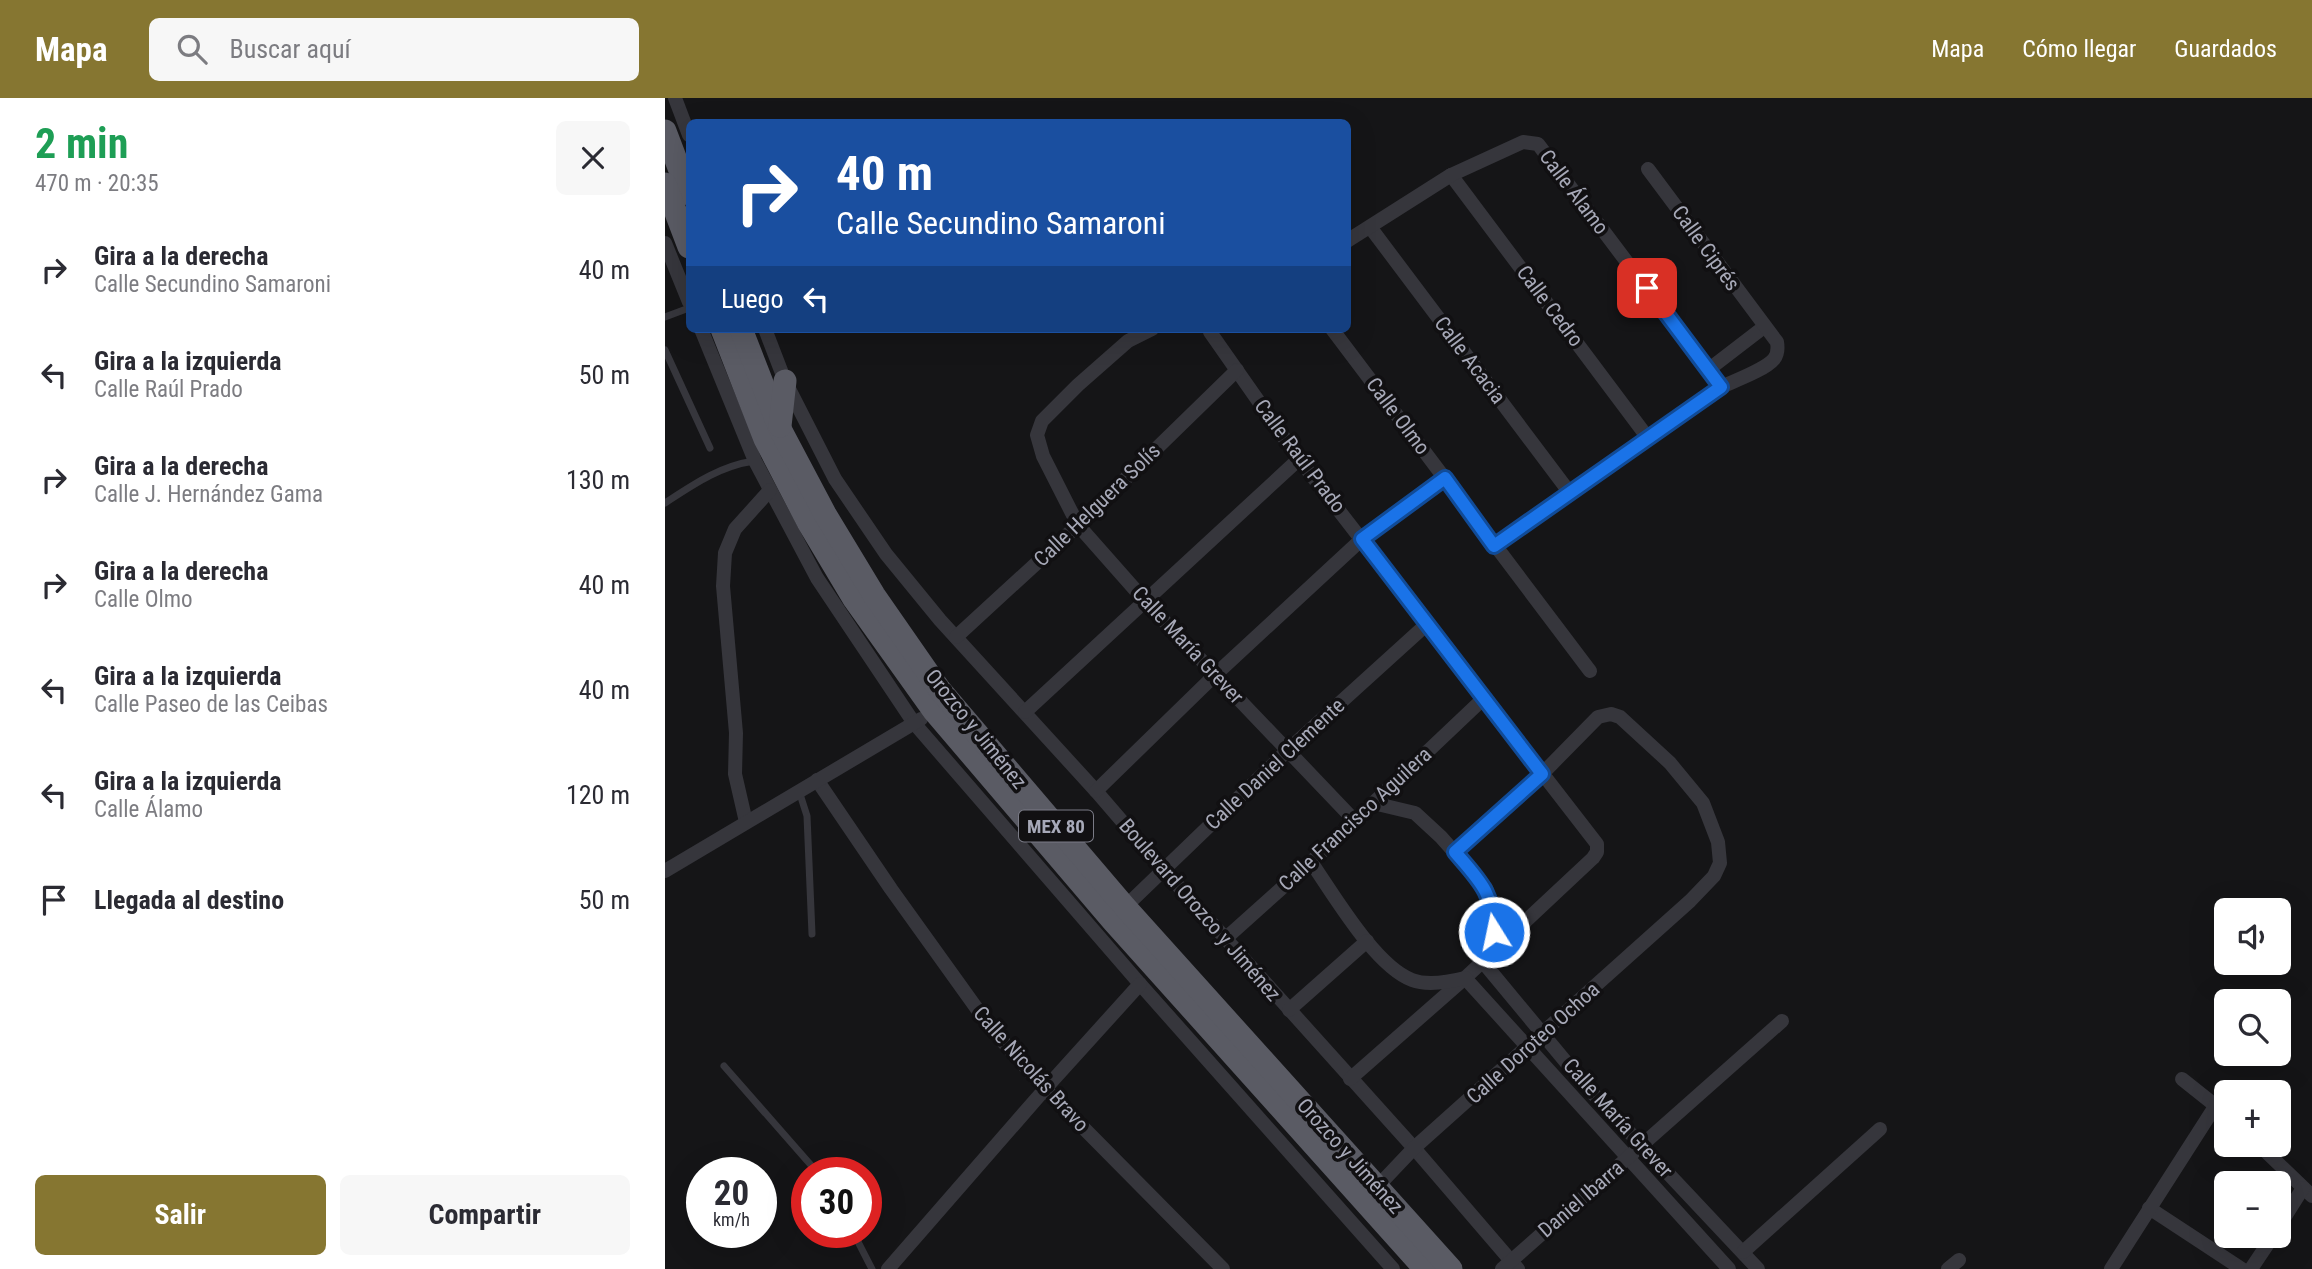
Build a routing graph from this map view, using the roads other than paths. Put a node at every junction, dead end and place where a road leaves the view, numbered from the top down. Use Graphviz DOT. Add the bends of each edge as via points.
graph roads {
  1 [pos="675,98"];
  2 [pos="686,127"];
  3 [pos="665,131"];
  4 [pos="1648,169"];
  5 [pos="1451,175"];
  6 [pos="665,184"];
  7 [pos="686,186"];
  8 [pos="1370,227"];
  9 [pos="1351,239"];
  10 [pos="665,243"];
  11 [pos="681,253"];
  12 [pos="686,284"];
  13 [pos="686,309"];
  14 [pos="665,317"];
  15 [pos="1764,327"];
  16 [pos="703,333"];
  17 [pos="724,333"];
  18 [pos="743,333"];
  19 [pos="767,333"];
  20 [pos="1144,333"];
  21 [pos="1211,333"];
  22 [pos="1335,333"];
  23 [pos="665,349"];
  24 [pos="1237,370"];
  25 [pos="1708,370"];
  26 [pos="785,381"];
  27 [pos="1721,387"];
  28 [pos="780,429"];
  29 [pos="1648,438"];
  30 [pos="710,447"];
  31 [pos="1299,459"];
  32 [pos="755,461"];
  33 [pos="1445,478"];
  34 [pos="770,490"];
  35 [pos="1570,493"];
  36 [pos="665,503"];
  37 [pos="1078,525"];
  38 [pos="1362,539"];
  39 [pos="1494,546"];
  40 [pos="1146,602"];
  41 [pos="1427,624"];
  42 [pos="956,637"];
  43 [pos="1590,671"];
  44 [pos="1215,675"];
  45 [pos="1484,698"];
  46 [pos="934,711"];
  47 [pos="1025,712"];
  48 [pos="914,723"];
  49 [pos="1288,750"];
  50 [pos="1542,774"];
  51 [pos="817,780"];
  52 [pos="799,790"];
  53 [pos="1096,791"];
  54 [pos="1373,803"];
  55 [pos="1354,820"];
  56 [pos="746,822"];
  57 [pos="1455,852"];
  58 [pos="1311,862"];
  59 [pos="1164,870"];
  60 [pos="665,871"];
  61 [pos="1125,907"];
  62 [pos="812,934"];
  63 [pos="1225,939"];
  64 [pos="1367,941"];
  65 [pos="1484,960"];
  66 [pos="1465,978"];
  67 [pos="1140,984"];
  68 [pos="1289,1010"];
  69 [pos="1782,1021"];
  70 [pos="1543,1034"];
  71 [pos="1528,1047"];
  72 [pos="724,1066"];
  73 [pos="1350,1079"];
  74 [pos="2182,1079"];
  75 [pos="1045,1089"];
  76 [pos="2214,1104"];
  77 [pos="2214,1120"];
  78 [pos="1880,1129"];
  79 [pos="1641,1146"];
  80 [pos="1414,1148"];
  81 [pos="804,1157"];
  82 [pos="1628,1157"];
  83 [pos="2272,1157"];
  84 [pos="1378,1186"];
  85 [pos="2308,1192"];
  86 [pos="2149,1208"];
  87 [pos="2291,1212"];
  88 [pos="862,1248"];
  89 [pos="2265,1248"];
  90 [pos="1743,1252"];
  91 [pos="1510,1266"];
  92 [pos="873,1269"];
  93 [pos="888,1269"];
  94 [pos="1223,1269"];
  95 [pos="1393,1269"];
  96 [pos="1425,1269"];
  97 [pos="1451,1269"];
  98 [pos="1730,1269"];
  99 [pos="1758,1269"];
  100 [pos="2111,1269"];
  101 [pos="2242,1269"];
  102 [pos="2251,1269"];
  1 -- 2 [label="street"];
  3 -- 7 [label="highway"];
  4 -- 15 [label="street, Calle Ciprés"];
  5 -- 8 [label="street"];
  5 -- 25 [label="street, Calle Álamo" via="1523,142 1538,144"];
  5 -- 29 [label="street, Calle Cedro"];
  6 -- 11 [label="highway"];
  8 -- 9 [label="street"];
  8 -- 35 [label="street, Calle Acacia"];
  10 -- 11 [label="street"];
  11 -- 12 [label="street"];
  13 -- 14 [label="lane"];
  15 -- 25 [label="street"];
  15 -- 27 [label="street, Calle Ciprés" via="1777,342 1775,359"];
  16 -- 32 [label="street"];
  17 -- 46 [label="highway, Orozco y Jiménez / MEX 80" via="765,439 808,522 854,598"];
  18 -- 28 [label="highway, Orozco y Jiménez / MEX 80"];
  19 -- 26 [label="street, Boulevard Orozco y Jiménez / MEX 80"];
  20 -- 37 [label="street, Calle María Grever" via="1128,341 1042,421 1037,435"];
  21 -- 24 [label="street, Calle Raúl Prado"];
  22 -- 33 [label="street, Calle Olmo"];
  23 -- 30 [label="lane"];
  24 -- 31 [label="street, Calle Raúl Prado"];
  24 -- 37 [label="street, Calle Helguera Solís"];
  25 -- 27 [label="street, Calle Álamo"];
  26 -- 28 [label="highway"];
  26 -- 42 [label="street, Boulevard Orozco y Jiménez / MEX 80" via="835,479 886,554"];
  27 -- 29 [label="street"];
  28 -- 61 [label="highway, Orozco y Jiménez / MEX 80" via="874,595 940,690"];
  29 -- 35 [label="street"];
  31 -- 38 [label="street, Calle Raúl Prado"];
  31 -- 40 [label="street"];
  32 -- 34 [label="street"];
  32 -- 36 [label="lane" via="720,470"];
  33 -- 38 [label="street"];
  33 -- 39 [label="street, Calle Olmo"];
  34 -- 48 [label="street" via="817,578"];
  34 -- 56 [label="street" via="735,529 725,553 735,774"];
  35 -- 39 [label="street"];
  37 -- 40 [label="street, Calle María Grever"];
  37 -- 42 [label="street, Calle Helguera Solís"];
  38 -- 41 [label="street, Calle Raúl Prado"];
  38 -- 44 [label="street"];
  39 -- 43 [label="street, Calle Olmo"];
  40 -- 44 [label="street, Calle María Grever"];
  40 -- 47 [label="street"];
  41 -- 45 [label="street, Calle Raúl Prado"];
  41 -- 49 [label="street, Calle Daniel Clemente"];
  42 -- 47 [label="street, Boulevard Orozco y Jiménez / MEX 80"];
  44 -- 49 [label="street, Calle María Grever"];
  44 -- 53 [label="street"];
  45 -- 50 [label="street, Calle Raúl Prado"];
  45 -- 54 [label="street, Calle Francisco Aguilera"];
  46 -- 48 [label="street"];
  46 -- 96 [label="highway, Orozco y Jiménez / MEX 80" via="1112,921"];
  47 -- 53 [label="street, Boulevard Orozco y Jiménez / MEX 80"];
  48 -- 51 [label="street"];
  48 -- 67 [label="street"];
  49 -- 55 [label="street, Calle María Grever"];
  49 -- 59 [label="street, Calle Daniel Clemente"];
  50 -- 57 [label="street, Calle Doroteo Ochoa"];
  50 -- 65 [label="street, Calle Raúl Prado" via="1597,844 1597,852"];
  50 -- 70 [label="street, Calle Doroteo Ochoa" via="1598,717 1620,716 1670,763 1703,803 1718,842 1720,863 1690,901"];
  51 -- 52 [label="street"];
  51 -- 75 [label="street, Calle Nicolás Bravo" via="989,1027"];
  52 -- 56 [label="street"];
  52 -- 62 [label="lane" via="807,816"];
  53 -- 59 [label="street, Boulevard Orozco y Jiménez / MEX 80"];
  54 -- 55 [label="street, Calle Francisco Aguilera"];
  54 -- 57 [label="street" via="1415,813"];
  55 -- 58 [label="street, Calle Francisco Aguilera"];
  56 -- 60 [label="street"];
  57 -- 65 [label="street" via="1486,888 1494,916 1494,932"];
  58 -- 63 [label="street, Calle Francisco Aguilera"];
  58 -- 64 [label="street"];
  59 -- 61 [label="street, Calle Daniel Clemente"];
  59 -- 63 [label="street, Boulevard Orozco y Jiménez / MEX 80"];
  61 -- 84 [label="highway, Orozco y Jiménez / MEX 80"];
  63 -- 68 [label="street, Boulevard Orozco y Jiménez / MEX 80"];
  64 -- 66 [label="street" via="1389,967 1413,981 1445,983"];
  64 -- 68 [label="street"];
  65 -- 66 [label="street"];
  65 -- 70 [label="street, Calle María Grever"];
  66 -- 71 [label="street, Calle María Grever"];
  66 -- 73 [label="street"];
  67 -- 75 [label="street"];
  67 -- 95 [label="street"];
  68 -- 73 [label="street, Boulevard Orozco y Jiménez / MEX 80"];
  69 -- 79 [label="street, Daniel Ibarra"];
  70 -- 71 [label="street, Calle Doroteo Ochoa"];
  70 -- 79 [label="street, Calle María Grever"];
  71 -- 80 [label="street, Calle Doroteo Ochoa"];
  71 -- 82 [label="street, Calle María Grever"];
  72 -- 81 [label="lane"];
  73 -- 80 [label="street, Boulevard Orozco y Jiménez / MEX 80"];
  74 -- 76 [label="street"];
  75 -- 93 [label="street"];
  75 -- 94 [label="street, Calle Nicolás Bravo"];
  77 -- 86 [label="street"];
  78 -- 90 [label="street"];
  79 -- 82 [label="street, Daniel Ibarra"];
  79 -- 90 [label="street, Calle María Grever"];
  80 -- 84 [label="street, Calle Doroteo Ochoa"];
  80 -- 91 [label="street, Boulevard Orozco y Jiménez / MEX 80"];
  82 -- 91 [label="street, Daniel Ibarra"];
  82 -- 98 [label="street, Calle María Grever"];
  83 -- 85 [label="street"];
  84 -- 97 [label="highway, Orozco y Jiménez / MEX 80"];
  85 -- 87 [label="street"];
  86 -- 100 [label="street"];
  86 -- 101 [label="street"];
  88 -- 92 [label="lane"];
  89 -- 102 [label="street"];
  90 -- 99 [label="street, Calle María Grever"];
}
